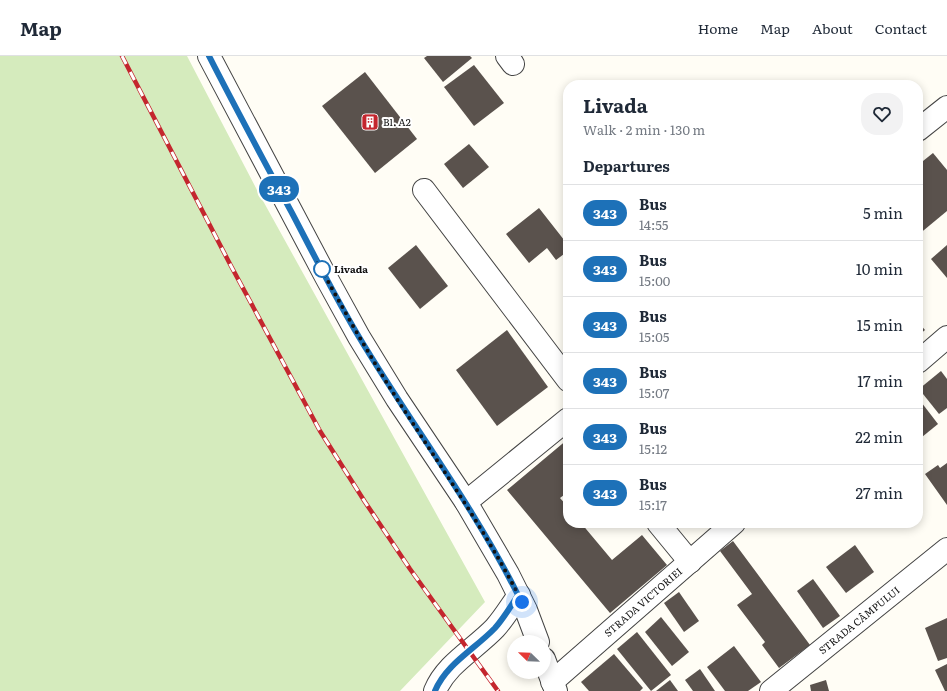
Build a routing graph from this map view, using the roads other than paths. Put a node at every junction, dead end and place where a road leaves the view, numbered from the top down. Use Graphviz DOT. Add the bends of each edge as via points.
graph roads {
  1 [pos="209,56"];
  2 [pos="947,107"];
  3 [pos="923,126"];
  4 [pos="424,190"];
  5 [pos="947,337"];
  6 [pos="923,358"];
  7 [pos="563,373"];
  8 [pos="563,423"];
  9 [pos="466,502"];
  10 [pos="662,528"];
  11 [pos="728,528"];
  12 [pos="947,549"];
  13 [pos="690,562"];
  14 [pos="518,595"];
  15 [pos="535,635"];
  16 [pos="554,686"];
  17 [pos="435,691"];
  18 [pos="771,691"];
  1 -- 9 [label="street" via="359,337"];
  2 -- 3 [label="street"];
  4 -- 7 [label="street"];
  5 -- 6 [label="street"];
  8 -- 9 [label="street"];
  9 -- 14 [label="street"];
  10 -- 13 [label="street"];
  11 -- 13 [label="street, STRADA VICTORIEI"];
  12 -- 18 [label="street, STRADA CÂMPULUI"];
  13 -- 16 [label="street, STRADA VICTORIEI"];
  14 -- 15 [label="street"];
  14 -- 17 [label="street" via="494,628 447,670"];
}
